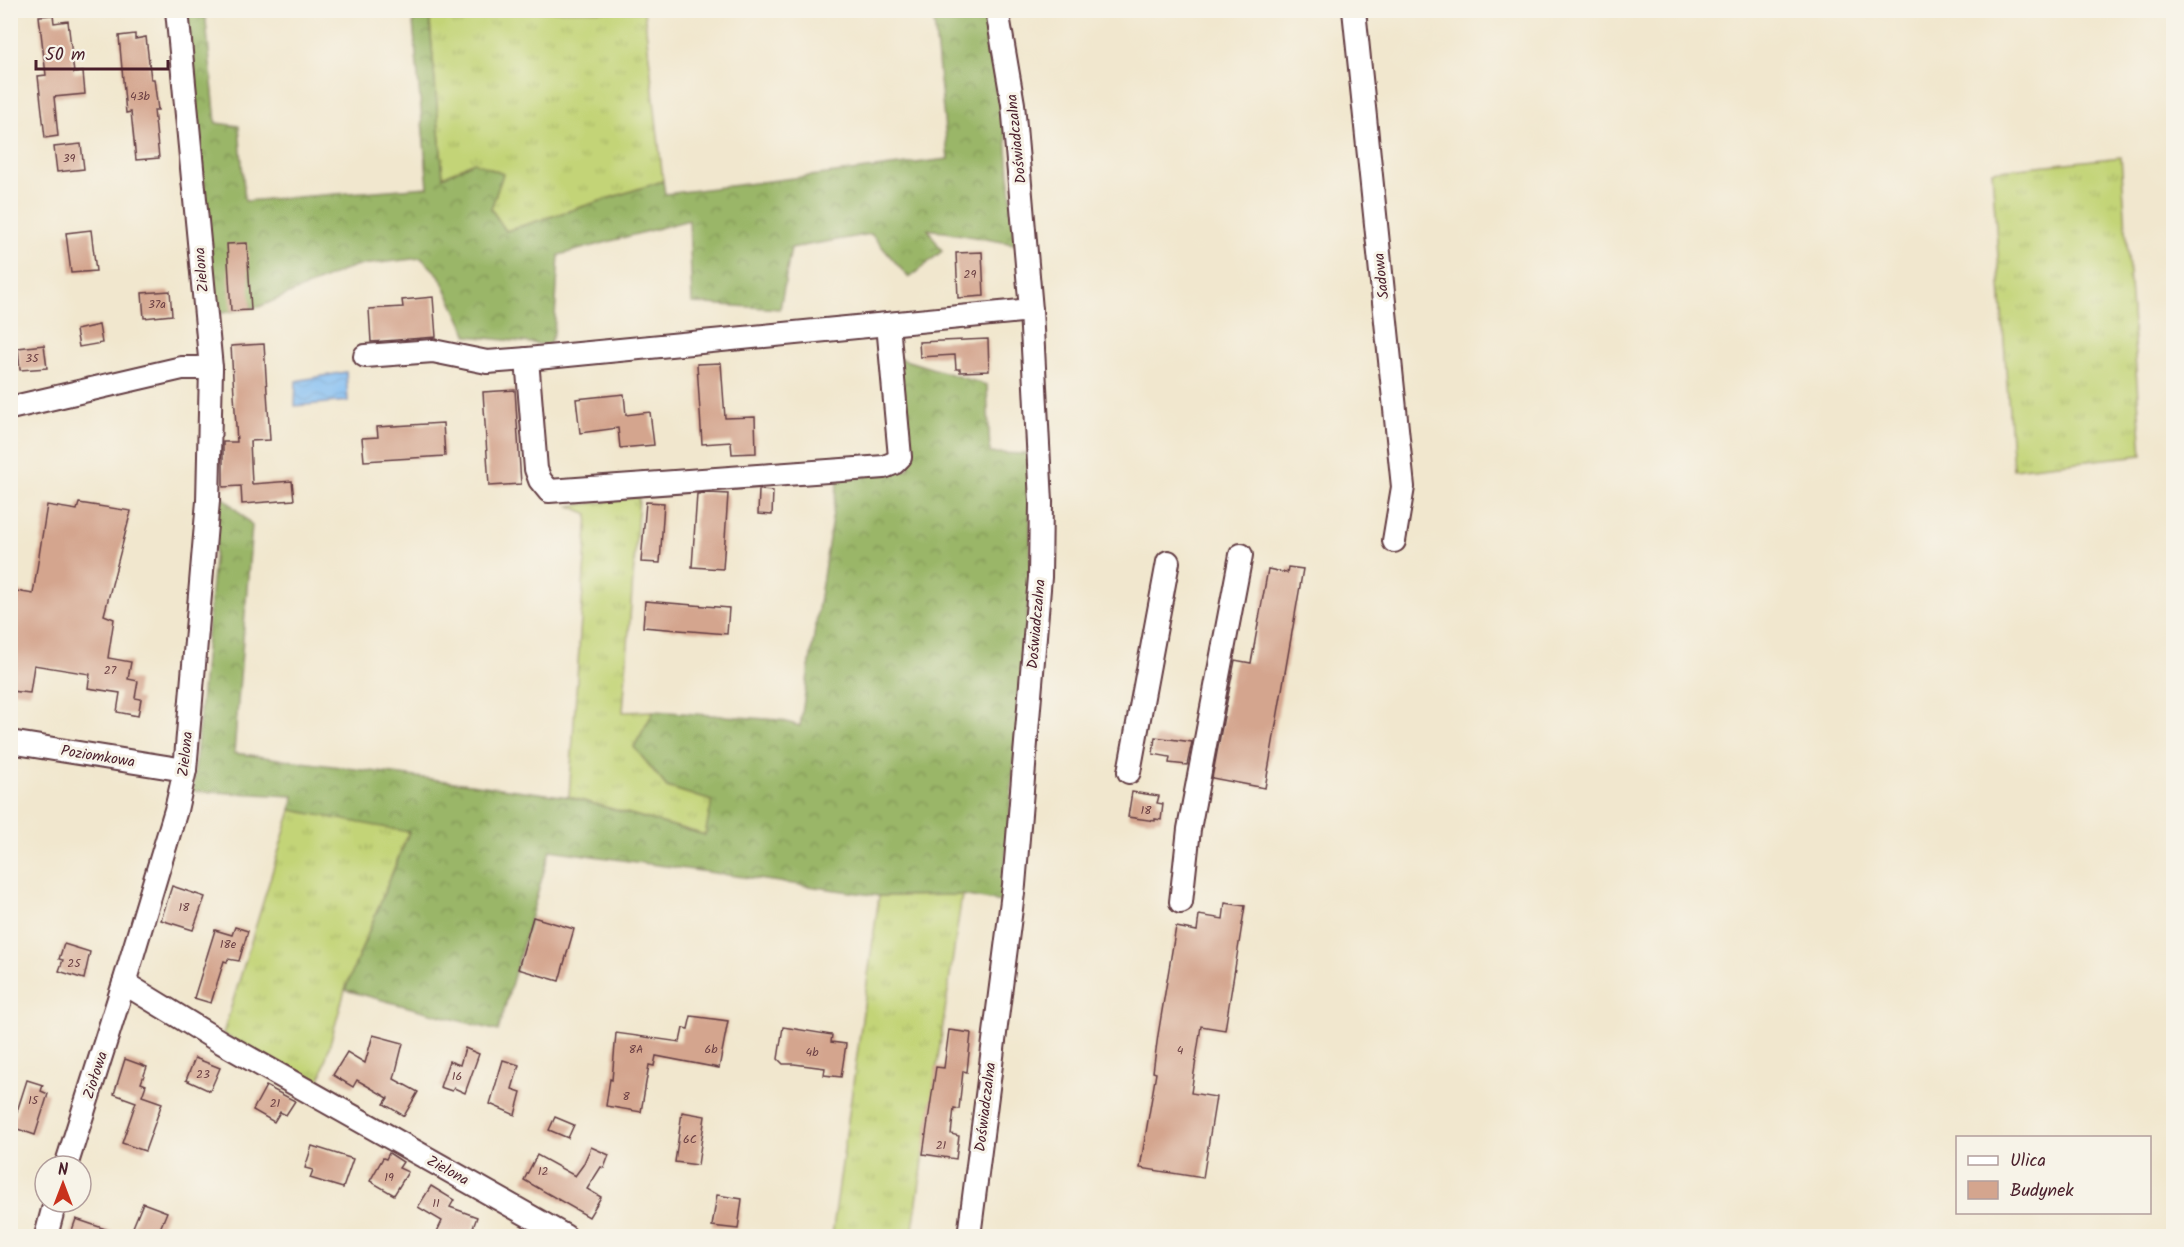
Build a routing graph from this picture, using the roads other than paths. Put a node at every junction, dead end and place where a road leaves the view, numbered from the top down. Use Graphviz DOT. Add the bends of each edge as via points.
graph roads {
  1 [pos="177,10"];
  2 [pos="997,10"];
  3 [pos="1353,10"];
  4 [pos="1031,310"];
  5 [pos="888,324"];
  6 [pos="365,356"];
  7 [pos="527,359"];
  8 [pos="211,368"];
  9 [pos="10,408"];
  10 [pos="1394,541"];
  11 [pos="1241,555"];
  12 [pos="1168,562"];
  13 [pos="10,742"];
  14 [pos="184,770"];
  15 [pos="1129,772"];
  16 [pos="1181,903"];
  17 [pos="124,984"];
  18 [pos="70,1154"];
  19 [pos="51,1214"];
  20 [pos="45,1236"];
  21 [pos="565,1236"];
  22 [pos="969,1236"];
  1 -- 8 [label="street, Zielona"];
  2 -- 4 [label="street, Doświadczalna" via="1013,104"];
  3 -- 10 [label="street, Sadowa" via="1403,487"];
  4 -- 5 [label="street"];
  4 -- 22 [label="street, Doświadczalna" via="1041,502 1040,577 1014,885"];
  5 -- 7 [label="street"];
  5 -- 7 [label="street" via="901,448 900,457 884,467 549,491 536,469"];
  6 -- 7 [label="street" via="433,351 487,362"];
  8 -- 9 [label="street" via="182,368"];
  8 -- 14 [label="street, Zielona" via="208,501"];
  11 -- 16 [label="street" via="1189,829"];
  12 -- 15 [label="street"];
  13 -- 14 [label="street, Poziomkowa"];
  14 -- 17 [label="street, Zielona" via="176,810"];
  17 -- 18 [label="street, Ziołowa"];
  17 -- 21 [label="street, Zielona"];
  19 -- 20 [label="street"];
}
